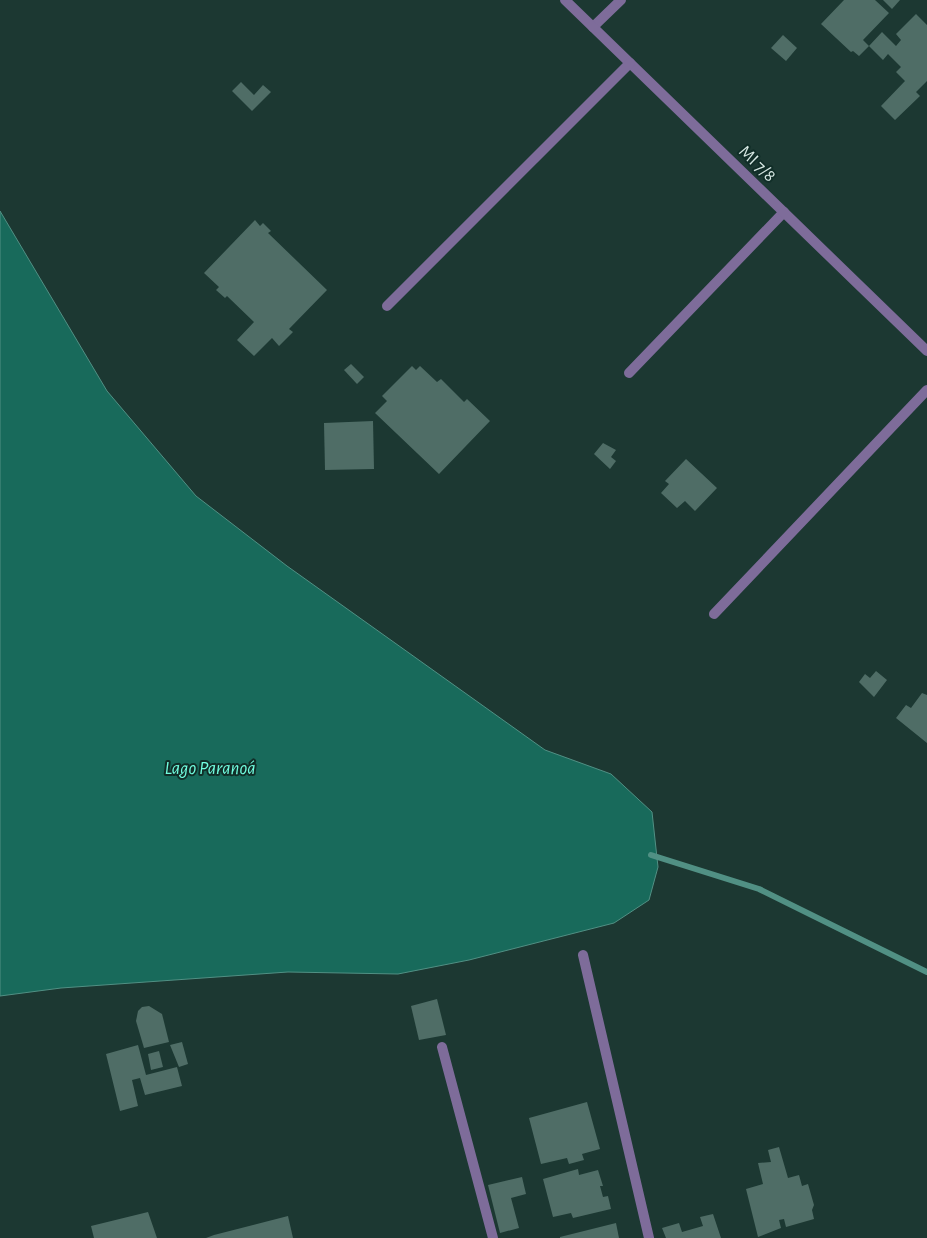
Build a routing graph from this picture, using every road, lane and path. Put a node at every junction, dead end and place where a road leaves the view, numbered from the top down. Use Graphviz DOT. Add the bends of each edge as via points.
graph roads {
  1 [pos="565,0"];
  2 [pos="621,0"];
  3 [pos="593,27"];
  4 [pos="630,63"];
  5 [pos="784,212"];
  6 [pos="387,306"];
  7 [pos="927,351"];
  8 [pos="629,372"];
  9 [pos="927,390"];
  10 [pos="714,614"];
  11 [pos="583,955"];
  12 [pos="442,1047"];
  13 [pos="493,1238"];
  14 [pos="649,1238"];
  1 -- 3 [label="street, MI 7/8"];
  2 -- 3 [label="street"];
  3 -- 4 [label="street, MI 7/8"];
  4 -- 5 [label="street, MI 7/8"];
  4 -- 6 [label="street"];
  5 -- 7 [label="street, MI 7/8"];
  5 -- 8 [label="street"];
  9 -- 10 [label="street"];
  11 -- 14 [label="street"];
  12 -- 13 [label="street"];
}
